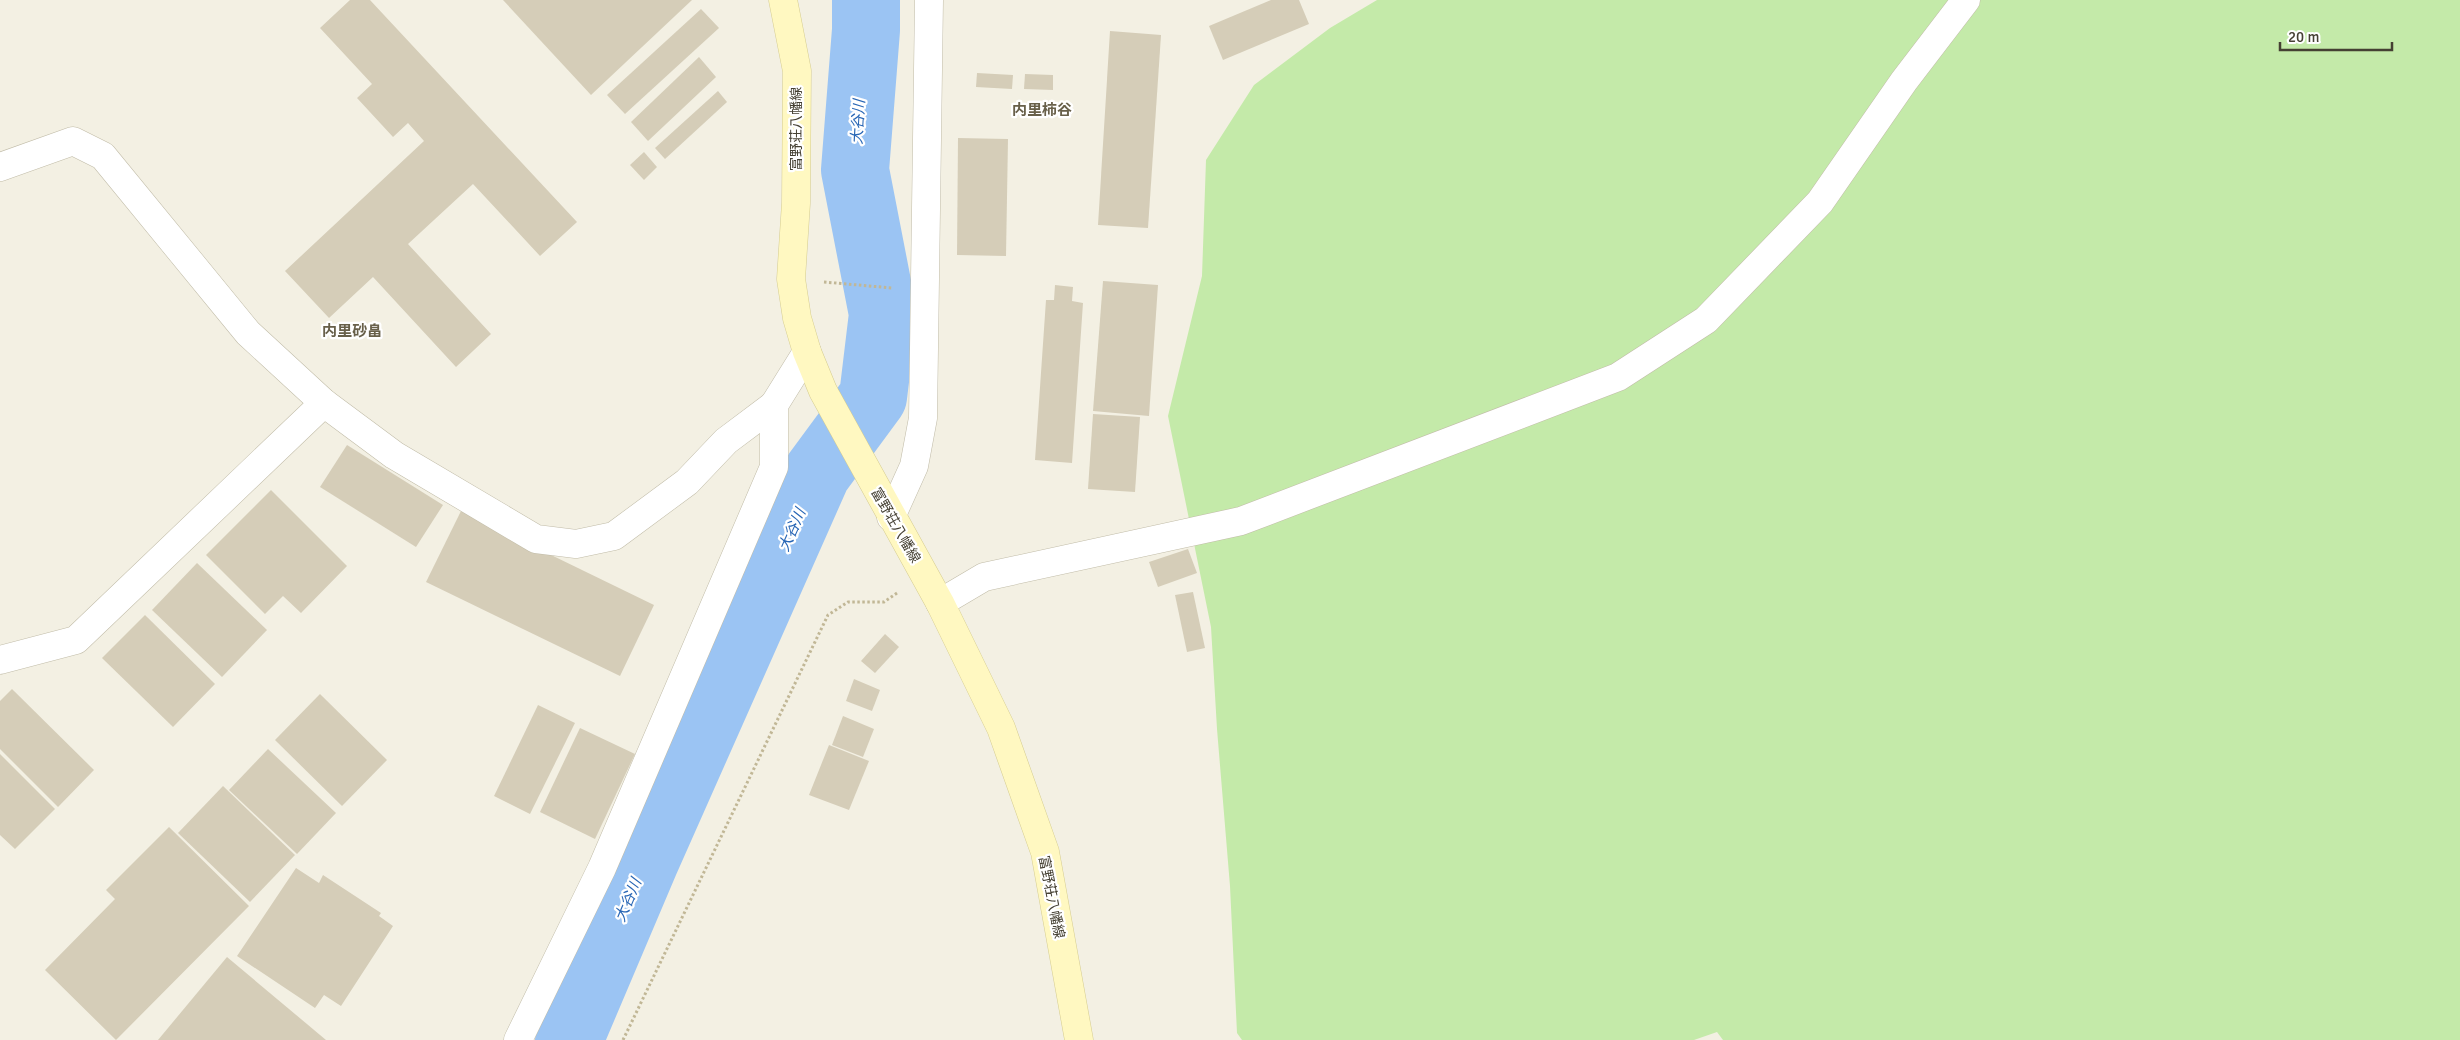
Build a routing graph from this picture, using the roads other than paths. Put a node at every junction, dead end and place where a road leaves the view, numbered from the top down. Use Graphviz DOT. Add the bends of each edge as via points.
graph roads {
  1 [pos="783,0"];
  2 [pos="929,0"];
  3 [pos="1966,0"];
  4 [pos="0,167"];
  5 [pos="806,352"];
  6 [pos="324,403"];
  7 [pos="774,405"];
  8 [pos="891,517"];
  9 [pos="940,603"];
  10 [pos="0,660"];
  11 [pos="518,1040"];
  12 [pos="1079,1040"];
  1 -- 5 [label="main road, 富野荘八幡線" via="797,71 796,203 791,279"];
  2 -- 8 [label="street" via="923,418 914,466"];
  3 -- 9 [label="street" via="1904,81 1820,202 1706,320 1618,376 1241,521 984,577"];
  4 -- 6 [label="street" via="73,141 103,156 248,333"];
  5 -- 7 [label="street"];
  5 -- 8 [label="main road, 富野荘八幡線" via="823,391"];
  6 -- 7 [label="street" via="394,455 536,539 576,544 614,536 687,482 726,441"];
  6 -- 10 [label="street" via="76,640"];
  7 -- 11 [label="street" via="774,467 602,868"];
  8 -- 9 [label="main road, 富野荘八幡線"];
  9 -- 12 [label="main road, 富野荘八幡線" via="1001,728 1044,852"];
}
